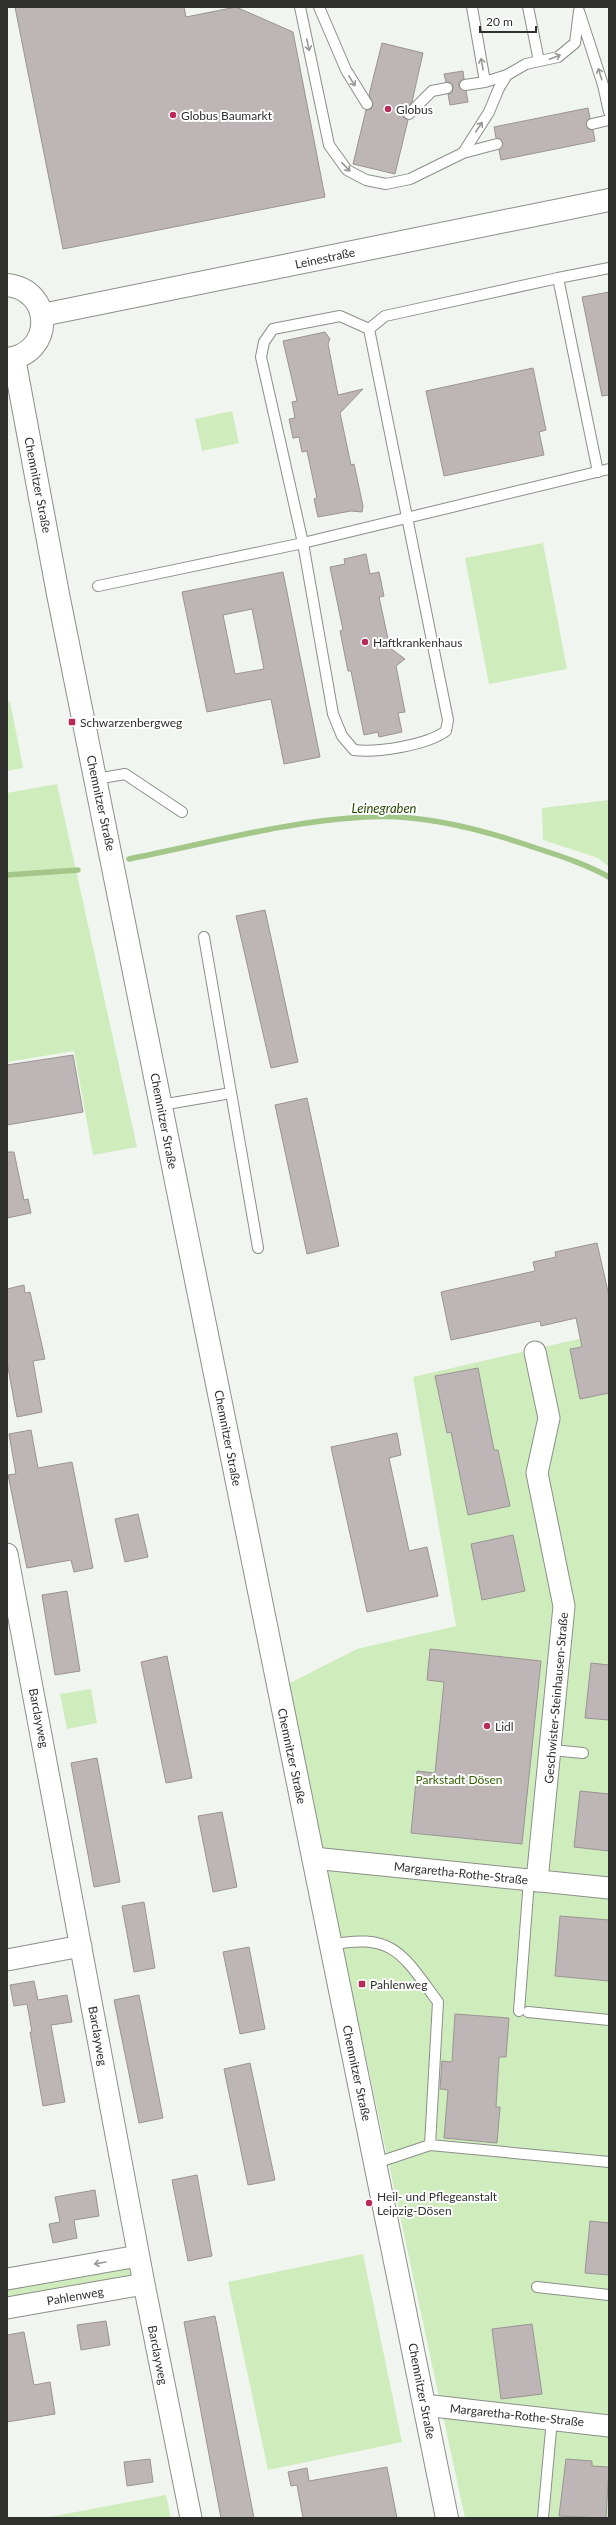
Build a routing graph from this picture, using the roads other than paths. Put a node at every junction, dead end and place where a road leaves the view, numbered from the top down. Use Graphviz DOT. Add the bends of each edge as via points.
graph roads {
  1 [pos="300,7"];
  2 [pos="319,7"];
  3 [pos="472,7"];
  4 [pos="528,7"];
  5 [pos="579,9"];
  6 [pos="539,61"];
  7 [pos="507,75"];
  8 [pos="485,82"];
  9 [pos="465,85"];
  10 [pos="447,88"];
  11 [pos="367,104"];
  12 [pos="609,112"];
  13 [pos="409,114"];
  14 [pos="609,120"];
  15 [pos="592,124"];
  16 [pos="497,144"];
  17 [pos="463,153"];
  18 [pos="609,200"];
  19 [pos="609,268"];
  20 [pos="558,278"];
  21 [pos="7,285"];
  22 [pos="42,315"];
  23 [pos="369,330"];
  24 [pos="10,358"];
  25 [pos="609,469"];
  26 [pos="598,472"];
  27 [pos="408,518"];
  28 [pos="303,543"];
  29 [pos="98,586"];
  30 [pos="96,779"];
  31 [pos="182,812"];
  32 [pos="204,937"];
  33 [pos="231,1093"];
  34 [pos="161,1105"];
  35 [pos="258,1248"];
  36 [pos="535,1352"];
  37 [pos="7,1554"];
  38 [pos="15,1640"];
  39 [pos="552,1750"];
  40 [pos="583,1753"];
  41 [pos="313,1858"];
  42 [pos="534,1880"];
  43 [pos="609,1888"];
  44 [pos="330,1945"];
  45 [pos="81,1946"];
  46 [pos="7,1960"];
  47 [pos="609,2020"];
  48 [pos="430,2145"];
  49 [pos="609,2162"];
  50 [pos="376,2163"];
  51 [pos="138,2256"];
  52 [pos="7,2279"];
  53 [pos="144,2284"];
  54 [pos="537,2288"];
  55 [pos="609,2295"];
  56 [pos="7,2308"];
  57 [pos="424,2405"];
  58 [pos="552,2419"];
  59 [pos="609,2426"];
  60 [pos="191,2518"];
  61 [pos="447,2518"];
  62 [pos="543,2518"];
  1 -- 17 [label="lane, one-way" via="329,145 347,170 366,180 386,184 410,179"];
  2 -- 11 [label="lane, one-way" via="346,70"];
  8 -- 3 [label="lane, one-way"];
  4 -- 6 [label="lane"];
  6 -- 5 [label="lane, one-way" via="558,57 575,43"];
  12 -- 5 [label="lane, one-way"];
  6 -- 7 [label="lane" via="526,64"];
  7 -- 8 [label="lane"];
  17 -- 7 [label="lane, one-way" via="489,112"];
  8 -- 9 [label="lane"];
  10 -- 13 [label="lane" via="432,91"];
  14 -- 15 [label="lane"];
  16 -- 17 [label="lane"];
  18 -- 22 [label="main road, Leinestraße"];
  19 -- 20 [label="lane"];
  20 -- 23 [label="lane" via="385,316"];
  20 -- 26 [label="lane"];
  21 -- 22 [label="main road" via="31,295"];
  22 -- 24 [label="main road" via="41,332 35,344 23,354"];
  23 -- 27 [label="lane"];
  23 -- 28 [label="lane" via="340,316 273,329 264,342 261,357"];
  24 -- 30 [label="main road, Chemnitzer Straße"];
  25 -- 26 [label="lane"];
  26 -- 27 [label="lane"];
  27 -- 28 [label="lane"];
  27 -- 28 [label="lane" via="448,720 446,731 435,739 368,752 354,750 342,736 333,714"];
  28 -- 29 [label="lane"];
  30 -- 31 [label="lane" via="125,774"];
  30 -- 34 [label="main road, Chemnitzer Straße"];
  32 -- 33 [label="lane"];
  33 -- 34 [label="lane"];
  33 -- 35 [label="lane"];
  34 -- 41 [label="main road, Chemnitzer Straße"];
  36 -- 39 [label="street, Geschwister-Steinhausen-Straße" via="548,1418 537,1473 564,1606"];
  37 -- 38 [label="street, Barclayweg"];
  38 -- 45 [label="street, Barclayweg"];
  39 -- 40 [label="lane"];
  39 -- 42 [label="street, Geschwister-Steinhausen-Straße"];
  41 -- 42 [label="street, Margaretha-Rothe-Straße"];
  41 -- 44 [label="main road, Chemnitzer Straße"];
  42 -- 43 [label="street, Margaretha-Rothe-Straße"];
  42 -- 47 [label="lane" via="524,2011"];
  44 -- 48 [label="lane" via="356,1940 377,1942 398,1952 438,2002"];
  44 -- 50 [label="main road, Chemnitzer Straße"];
  45 -- 46 [label="street"];
  45 -- 51 [label="street, Barclayweg"];
  48 -- 49 [label="lane"];
  48 -- 50 [label="lane"];
  50 -- 57 [label="main road, Chemnitzer Straße"];
  51 -- 52 [label="street, one-way"];
  51 -- 53 [label="street, Barclayweg"];
  53 -- 56 [label="street, Pahlenweg"];
  53 -- 60 [label="street, Barclayweg"];
  54 -- 55 [label="lane"];
  57 -- 58 [label="street, Margaretha-Rothe-Straße"];
  57 -- 61 [label="main road, Chemnitzer Straße"];
  58 -- 59 [label="street, Margaretha-Rothe-Straße"];
  58 -- 62 [label="lane"];
}
